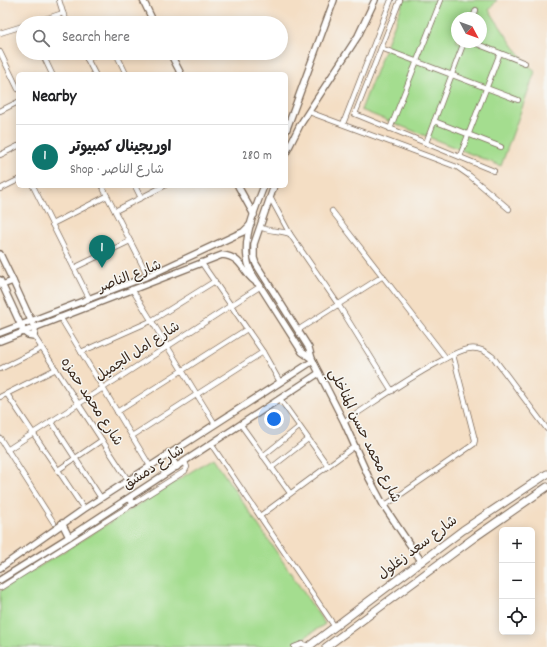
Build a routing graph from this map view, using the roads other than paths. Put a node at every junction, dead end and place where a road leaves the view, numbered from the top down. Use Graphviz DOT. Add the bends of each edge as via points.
graph roads {
  1 [pos="59,0"];
  2 [pos="143,0"];
  3 [pos="334,0"];
  4 [pos="375,0"];
  5 [pos="391,0"];
  6 [pos="400,0"];
  7 [pos="441,0"];
  8 [pos="63,14"];
  9 [pos="56,16"];
  10 [pos="151,16"];
  11 [pos="16,28"];
  12 [pos="0,33"];
  13 [pos="381,48"];
  14 [pos="462,48"];
  15 [pos="487,48"];
  16 [pos="0,52"];
  17 [pos="500,53"];
  18 [pos="45,60"];
  19 [pos="88,60"];
  20 [pos="119,60"];
  21 [pos="174,60"];
  22 [pos="417,62"];
  23 [pos="525,63"];
  24 [pos="51,72"];
  25 [pos="94,72"];
  26 [pos="125,72"];
  27 [pos="180,72"];
  28 [pos="451,75"];
  29 [pos="16,85"];
  30 [pos="486,89"];
  31 [pos="518,100"];
  32 [pos="16,103"];
  33 [pos="0,111"];
  34 [pos="310,112"];
  35 [pos="434,121"];
  36 [pos="343,124"];
  37 [pos="288,126"];
  38 [pos="288,129"];
  39 [pos="390,129"];
  40 [pos="297,130"];
  41 [pos="468,134"];
  42 [pos="426,143"];
  43 [pos="16,147"];
  44 [pos="501,147"];
  45 [pos="288,149"];
  46 [pos="0,155"];
  47 [pos="460,156"];
  48 [pos="494,171"];
  49 [pos="16,181"];
  50 [pos="34,188"];
  51 [pos="103,188"];
  52 [pos="136,188"];
  53 [pos="160,188"];
  54 [pos="239,188"];
  55 [pos="263,188"];
  56 [pos="273,188"];
  57 [pos="0,189"];
  58 [pos="107,196"];
  59 [pos="270,197"];
  60 [pos="141,198"];
  61 [pos="509,210"];
  62 [pos="115,211"];
  63 [pos="332,211"];
  64 [pos="254,215"];
  65 [pos="52,224"];
  66 [pos="251,224"];
  67 [pos="260,227"];
  68 [pos="290,234"];
  69 [pos="130,240"];
  70 [pos="0,254"];
  71 [pos="201,262"];
  72 [pos="74,268"];
  73 [pos="148,276"];
  74 [pos="383,276"];
  75 [pos="13,281"];
  76 [pos="215,281"];
  77 [pos="1,283"];
  78 [pos="260,285"];
  79 [pos="132,289"];
  80 [pos="89,298"];
  81 [pos="338,304"];
  82 [pos="231,305"];
  83 [pos="287,312"];
  84 [pos="60,317"];
  85 [pos="280,317"];
  86 [pos="31,321"];
  87 [pos="151,321"];
  88 [pos="20,325"];
  89 [pos="34,328"];
  90 [pos="247,328"];
  91 [pos="298,330"];
  92 [pos="24,332"];
  93 [pos="0,333"];
  94 [pos="34,336"];
  95 [pos="0,341"];
  96 [pos="167,347"];
  97 [pos="42,348"];
  98 [pos="81,352"];
  99 [pos="263,352"];
  100 [pos="302,352"];
  101 [pos="453,354"];
  102 [pos="446,358"];
  103 [pos="312,360"];
  104 [pos="1,367"];
  105 [pos="302,368"];
  106 [pos="56,369"];
  107 [pos="182,371"];
  108 [pos="320,373"];
  109 [pos="280,382"];
  110 [pos="103,388"];
  111 [pos="392,391"];
  112 [pos="7,394"];
  113 [pos="197,395"];
  114 [pos="0,397"];
  115 [pos="280,399"];
  116 [pos="78,404"];
  117 [pos="117,412"];
  118 [pos="51,421"];
  119 [pos="344,422"];
  120 [pos="215,424"];
  121 [pos="241,425"];
  122 [pos="299,427"];
  123 [pos="547,429"];
  124 [pos="33,433"];
  125 [pos="132,436"];
  126 [pos="0,438"];
  127 [pos="308,439"];
  128 [pos="102,440"];
  129 [pos="211,444"];
  130 [pos="355,446"];
  131 [pos="7,450"];
  132 [pos="168,454"];
  133 [pos="263,456"];
  134 [pos="75,458"];
  135 [pos="185,462"];
  136 [pos="150,466"];
  137 [pos="328,466"];
  138 [pos="177,467"];
  139 [pos="271,468"];
  140 [pos="58,470"];
  141 [pos="547,474"];
  142 [pos="128,480"];
  143 [pos="547,487"];
  144 [pos="290,493"];
  145 [pos="101,498"];
  146 [pos="130,498"];
  147 [pos="133,504"];
  148 [pos="384,506"];
  149 [pos="84,509"];
  150 [pos="260,516"];
  151 [pos="54,523"];
  152 [pos="62,524"];
  153 [pos="69,537"];
  154 [pos="422,562"];
  155 [pos="0,568"];
  156 [pos="0,580"];
  157 [pos="0,588"];
  158 [pos="335,627"];
  159 [pos="294,647"];
  160 [pos="309,647"];
  161 [pos="326,647"];
  1 -- 8 [label="street"];
  2 -- 10 [label="street"];
  3 -- 37 [label="street"];
  4 -- 34 [label="street" via="358,36"];
  5 -- 36 [label="street"];
  6 -- 13 [label="street"];
  7 -- 22 [label="street"];
  8 -- 9 [label="street"];
  11 -- 12 [label="street"];
  13 -- 22 [label="street"];
  13 -- 39 [label="street" via="355,114"];
  14 -- 28 [label="street"];
  15 -- 17 [label="street"];
  16 -- 29 [label="street"];
  17 -- 23 [label="street"];
  17 -- 30 [label="street"];
  18 -- 24 [label="street"];
  19 -- 25 [label="street"];
  20 -- 26 [label="street"];
  21 -- 27 [label="street"];
  22 -- 28 [label="street"];
  22 -- 39 [label="street"];
  28 -- 30 [label="street"];
  28 -- 35 [label="street"];
  30 -- 31 [label="street"];
  30 -- 41 [label="street"];
  32 -- 33 [label="street"];
  34 -- 36 [label="street"];
  34 -- 40 [label="street"];
  35 -- 41 [label="street"];
  35 -- 42 [label="street"];
  36 -- 61 [label="street" via="457,167"];
  38 -- 40 [label="street"];
  39 -- 42 [label="street"];
  40 -- 45 [label="street"];
  41 -- 44 [label="street"];
  41 -- 47 [label="street"];
  42 -- 47 [label="street"];
  43 -- 46 [label="street"];
  47 -- 48 [label="street"];
  49 -- 57 [label="street"];
  50 -- 65 [label="street"];
  51 -- 58 [label="street"];
  52 -- 60 [label="street"];
  53 -- 60 [label="street"];
  54 -- 64 [label="street"];
  55 -- 64 [label="street, شارع محمد حسن المناخلي"];
  56 -- 59 [label="street, شارع محمد حسن المناخلي"];
  58 -- 62 [label="street"];
  58 -- 65 [label="street"];
  59 -- 67 [label="street, شارع محمد حسن المناخلي"];
  59 -- 68 [label="street"];
  60 -- 62 [label="street"];
  62 -- 69 [label="street"];
  63 -- 74 [label="street"];
  64 -- 66 [label="street, شارع محمد حسن المناخلي"];
  65 -- 72 [label="street"];
  66 -- 73 [label="street, شارع الناصر" via="243,232"];
  66 -- 78 [label="street, شارع محمد حسن المناخلي" via="246,260"];
  67 -- 68 [label="street"];
  67 -- 83 [label="street, شارع محمد حسن المناخلي" via="254,244 254,258"];
  68 -- 81 [label="street"];
  69 -- 72 [label="street"];
  69 -- 73 [label="street"];
  70 -- 75 [label="street"];
  71 -- 76 [label="street"];
  71 -- 78 [label="street, شارع الناصر" via="222,255 231,256 241,263 248,276"];
  71 -- 79 [label="street, شارع الناصر"];
  72 -- 80 [label="street"];
  73 -- 80 [label="street, شارع الناصر"];
  74 -- 81 [label="street"];
  74 -- 102 [label="street"];
  75 -- 77 [label="street"];
  75 -- 86 [label="street"];
  76 -- 82 [label="street"];
  76 -- 87 [label="street"];
  77 -- 88 [label="street"];
  78 -- 82 [label="street, شارع امل الجميل"];
  78 -- 85 [label="street, شارع محمد حسن المناخلي"];
  79 -- 84 [label="street, شارع الناصر"];
  79 -- 87 [label="street"];
  80 -- 86 [label="street, شارع الناصر"];
  81 -- 91 [label="street"];
  81 -- 111 [label="street"];
  82 -- 90 [label="street"];
  82 -- 96 [label="street, شارع امل الجميل"];
  83 -- 85 [label="street"];
  83 -- 91 [label="street, شارع محمد حسن المناخلي"];
  84 -- 89 [label="street, شارع الناصر"];
  84 -- 98 [label="street"];
  85 -- 100 [label="street, شارع محمد حسن المناخلي"];
  86 -- 88 [label="street, شارع الناصر"];
  86 -- 89 [label="street"];
  87 -- 96 [label="street"];
  87 -- 98 [label="street"];
  88 -- 92 [label="street"];
  88 -- 93 [label="street, شارع الناصر"];
  89 -- 92 [label="street, شارع الناصر"];
  89 -- 94 [label="street"];
  90 -- 99 [label="street"];
  90 -- 107 [label="street"];
  91 -- 103 [label="street, شارع محمد حسن المناخلي" via="311,350"];
  92 -- 94 [label="street"];
  92 -- 95 [label="street, شارع الناصر"];
  94 -- 97 [label="street, شارع محمد حمزه"];
  96 -- 107 [label="street"];
  96 -- 110 [label="street, شارع امل الجميل"];
  97 -- 104 [label="street"];
  97 -- 106 [label="street, شارع محمد حمزه"];
  98 -- 110 [label="street"];
  99 -- 109 [label="street"];
  99 -- 113 [label="street"];
  100 -- 103 [label="street, شارع محمد حسن المناخلي"];
  100 -- 105 [label="street"];
  101 -- 102 [label="street"];
  101 -- 123 [label="street" via="470,348 479,349 493,357"];
  101 -- 148 [label="street" via="474,444"];
  102 -- 111 [label="street"];
  103 -- 105 [label="street, شارع دمشق"];
  103 -- 108 [label="street, شارع محمد حسن المناخلي"];
  105 -- 109 [label="street, شارع دمشق"];
  106 -- 112 [label="street"];
  106 -- 116 [label="street, شارع محمد حمزه"];
  107 -- 113 [label="street"];
  107 -- 117 [label="street"];
  108 -- 115 [label="street, شارع دمشق"];
  108 -- 119 [label="street, شارع محمد حسن المناخلي"];
  109 -- 120 [label="street, شارع دمشق"];
  110 -- 116 [label="street, شارع امل الجميل"];
  110 -- 117 [label="street"];
  111 -- 119 [label="street"];
  112 -- 114 [label="street"];
  112 -- 124 [label="street"];
  113 -- 120 [label="street"];
  113 -- 125 [label="street"];
  115 -- 121 [label="street, شارع دمشق"];
  115 -- 122 [label="street"];
  116 -- 118 [label="street, شارع امل الجميل"];
  116 -- 128 [label="street, شارع محمد حمزه"];
  117 -- 125 [label="street"];
  118 -- 124 [label="street, شارع امل الجميل"];
  118 -- 134 [label="street"];
  119 -- 130 [label="street, شارع محمد حسن المناخلي"];
  120 -- 132 [label="street, شارع دمشق"];
  121 -- 129 [label="street, شارع دمشق"];
  121 -- 133 [label="street"];
  122 -- 127 [label="street"];
  122 -- 133 [label="street"];
  124 -- 131 [label="street, شارع امل الجميل"];
  124 -- 140 [label="street"];
  125 -- 136 [label="street"];
  126 -- 131 [label="street"];
  127 -- 137 [label="street"];
  127 -- 139 [label="street"];
  128 -- 134 [label="street"];
  128 -- 142 [label="street, شارع محمد حمزه"];
  129 -- 135 [label="street, شارع دمشق"];
  129 -- 150 [label="street"];
  130 -- 137 [label="street"];
  130 -- 148 [label="street, شارع محمد حسن المناخلي"];
  131 -- 151 [label="street"];
  132 -- 136 [label="street, شارع دمشق"];
  132 -- 138 [label="street"];
  133 -- 139 [label="street"];
  134 -- 140 [label="street"];
  134 -- 145 [label="street"];
  135 -- 138 [label="street, شارع دمشق"];
  135 -- 147 [label="street" via="185,472"];
  136 -- 142 [label="street, شارع دمشق"];
  137 -- 144 [label="street"];
  138 -- 146 [label="street, شارع دمشق"];
  139 -- 144 [label="street"];
  140 -- 149 [label="street"];
  141 -- 154 [label="main road, شارع سعد زغلول" via="476,521"];
  142 -- 145 [label="street, شارع دمشق"];
  143 -- 161 [label="main road, شارع سعد زغلول" via="475,536"];
  144 -- 150 [label="street"];
  145 -- 149 [label="street, شارع دمشق"];
  146 -- 147 [label="street"];
  146 -- 153 [label="street, شارع دمشق"];
  147 -- 157 [label="street"];
  148 -- 154 [label="street, شارع محمد حسن المناخلي"];
  149 -- 152 [label="street, شارع دمشق"];
  150 -- 158 [label="street"];
  152 -- 153 [label="street"];
  152 -- 155 [label="street, شارع دمشق"];
  153 -- 156 [label="street, شارع دمشق"];
  154 -- 158 [label="main road, شارع سعد زغلول"];
  158 -- 160 [label="main road, شارع سعد زغلول"];
  159 -- 160 [label="street" via="302,644"];
}
